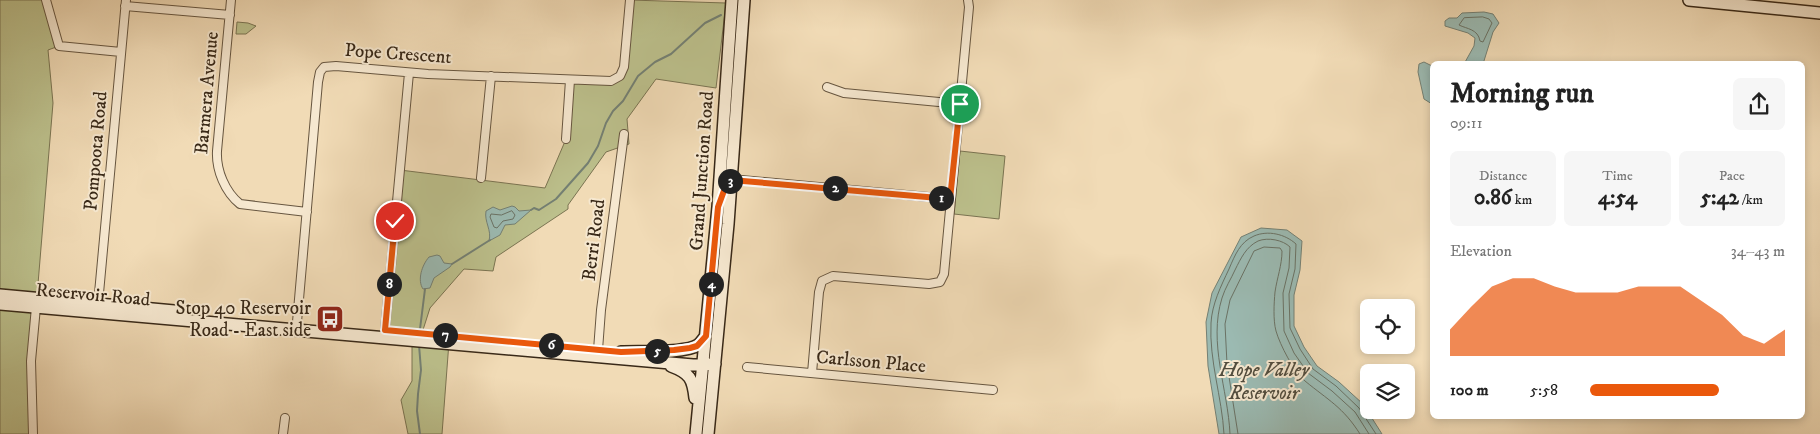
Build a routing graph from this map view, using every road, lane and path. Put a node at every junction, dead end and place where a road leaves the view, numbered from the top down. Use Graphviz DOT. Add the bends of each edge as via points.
graph roads {
  1 [pos="46,0"];
  2 [pos="231,0"];
  3 [pos="630,0"];
  4 [pos="732,0"];
  5 [pos="744,0"];
  6 [pos="968,0"];
  7 [pos="1689,0"];
  8 [pos="126,3"];
  9 [pos="1820,13"];
  10 [pos="230,15"];
  11 [pos="121,52"];
  12 [pos="409,73"];
  13 [pos="491,76"];
  14 [pos="570,80"];
  15 [pos="827,87"];
  16 [pos="960,104"];
  17 [pos="624,134"];
  18 [pos="566,139"];
  19 [pos="721,162"];
  20 [pos="481,178"];
  21 [pos="731,180"];
  22 [pos="950,199"];
  23 [pos="718,207"];
  24 [pos="307,212"];
  25 [pos="0,295"];
  26 [pos="15,301"];
  27 [pos="36,303"];
  28 [pos="0,304"];
  29 [pos="97,308"];
  30 [pos="296,325"];
  31 [pos="385,333"];
  32 [pos="706,336"];
  33 [pos="621,352"];
  34 [pos="597,353"];
  35 [pos="658,361"];
  36 [pos="709,363"];
  37 [pos="747,367"];
  38 [pos="812,373"];
  39 [pos="993,390"];
  40 [pos="285,418"];
  41 [pos="698,420"];
  42 [pos="33,434"];
  43 [pos="283,434"];
  44 [pos="696,434"];
  45 [pos="708,434"];
  1 -- 11 [label="street" via="59,46"];
  2 -- 10 [label="street, Barmera Avenue"];
  3 -- 14 [label="street, Pope Crescent" via="624,67 620,76 611,81"];
  4 -- 19 [label="main road, Grand Junction Road"];
  5 -- 21 [label="main road, Grand Junction Road"];
  6 -- 16 [label="street"];
  7 -- 9 [label="main road"];
  8 -- 10 [label="street"];
  8 -- 11 [label="street, Pompoota Road"];
  10 -- 24 [label="street, Barmera Avenue" via="217,152 219,173 240,204"];
  11 -- 29 [label="street, Pompoota Road"];
  12 -- 13 [label="street, Pope Crescent"];
  12 -- 24 [label="street, Pope Crescent" via="330,65 320,72"];
  12 -- 31 [label="street"];
  13 -- 14 [label="street, Pope Crescent"];
  13 -- 20 [label="street"];
  14 -- 18 [label="street"];
  15 -- 16 [label="street" via="844,93"];
  16 -- 22 [label="street"];
  17 -- 34 [label="street, Berri Road"];
  19 -- 21 [label="main road"];
  19 -- 23 [label="main road, Grand Junction Road"];
  21 -- 22 [label="street"];
  21 -- 23 [label="main road"];
  21 -- 36 [label="main road, Grand Junction Road"];
  22 -- 38 [label="street" via="944,274 940,282 929,284 833,276 822,281"];
  23 -- 32 [label="main road, Grand Junction Road"];
  24 -- 30 [label="street, Pope Crescent"];
  25 -- 26 [label="main road, Reservoir Road"];
  26 -- 27 [label="main road, Reservoir Road"];
  26 -- 28 [label="main road, Reservoir Road"];
  27 -- 29 [label="main road, Reservoir Road"];
  27 -- 42 [label="street" via="31,361"];
  29 -- 30 [label="main road, Reservoir Road"];
  30 -- 31 [label="main road, Reservoir Road"];
  31 -- 34 [label="main road, Reservoir Road"];
  32 -- 33 [label="main road" via="697,346 690,348"];
  32 -- 36 [label="main road, Grand Junction Road"];
  33 -- 34 [label="main road, Reservoir Road"];
  33 -- 36 [label="main road, Reservoir Road" via="694,358"];
  34 -- 35 [label="main road, Reservoir Road"];
  35 -- 36 [label="main road, Reservoir Road" via="696,365"];
  35 -- 41 [label="main road" via="682,370 690,377"];
  36 -- 41 [label="main road, Grand Junction Road"];
  36 -- 45 [label="main road, Grand Junction Road"];
  37 -- 38 [label="street, Carlsson Place"];
  38 -- 39 [label="street, Carlsson Place"];
  40 -- 43 [label="street"];
  41 -- 44 [label="main road, Grand Junction Road"];
}
